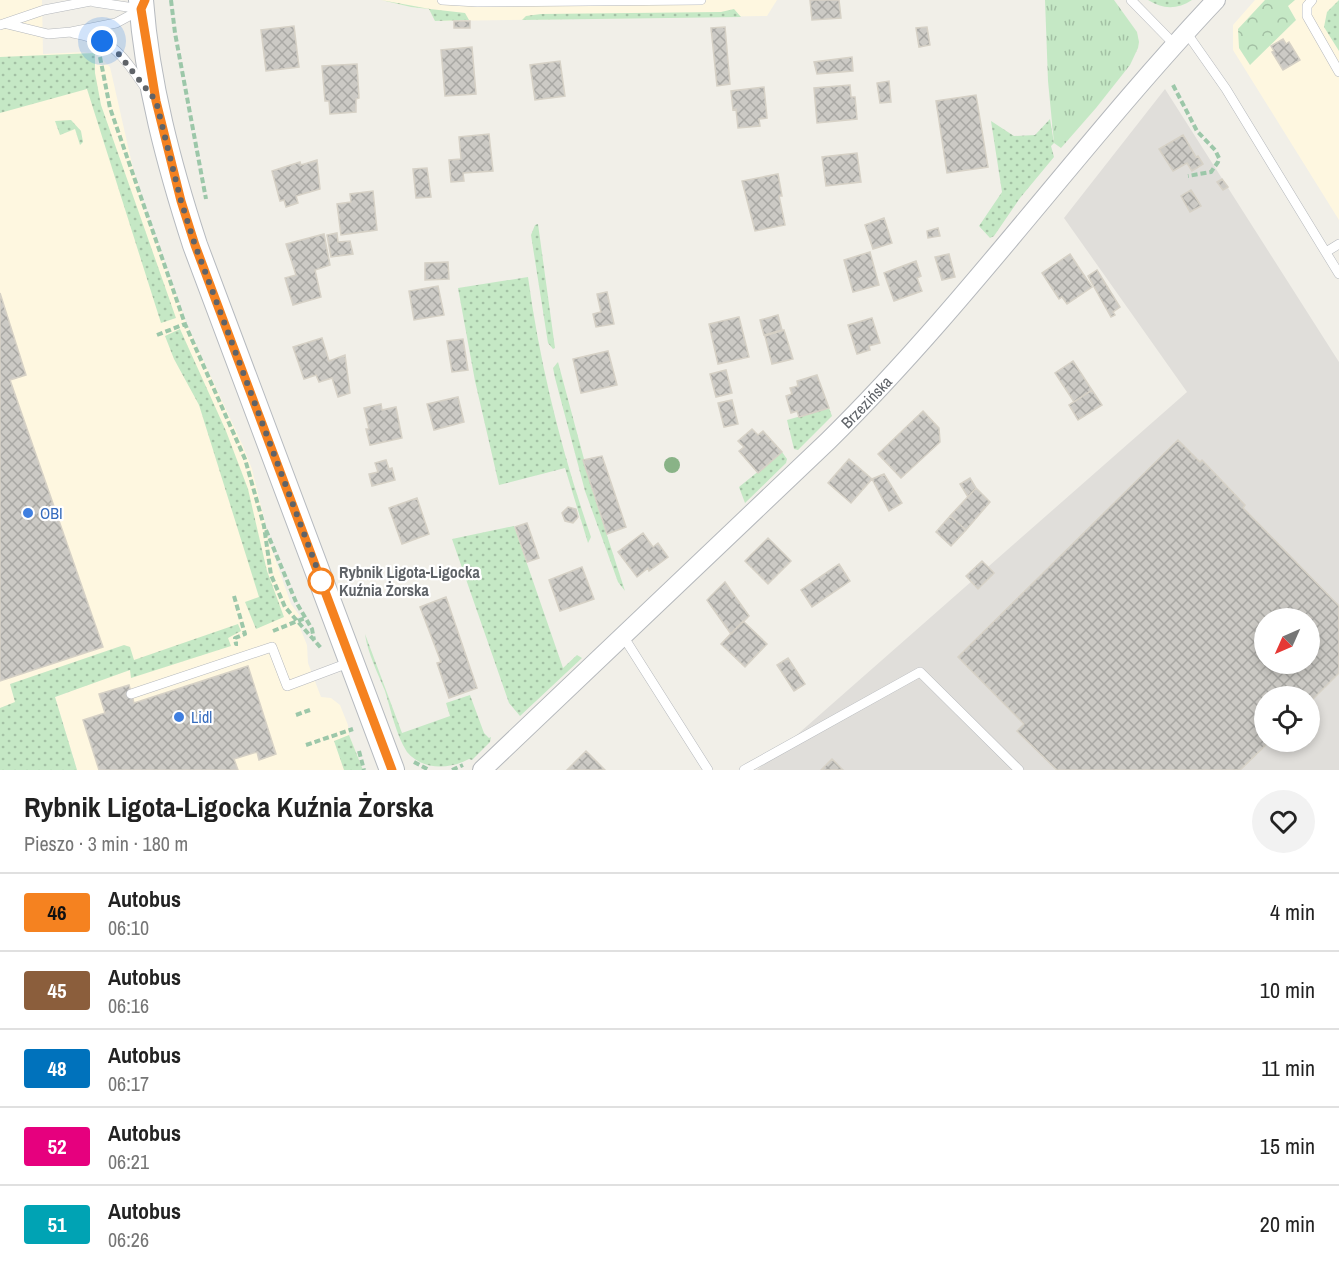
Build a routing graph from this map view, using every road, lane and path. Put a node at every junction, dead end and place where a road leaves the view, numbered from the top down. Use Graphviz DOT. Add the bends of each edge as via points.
graph roads {
  1 [pos="171,0"];
  2 [pos="442,0"];
  3 [pos="701,0"];
  4 [pos="1131,0"];
  5 [pos="1216,0"];
  6 [pos="1312,0"];
  7 [pos="95,1"];
  8 [pos="142,3"];
  9 [pos="4,25"];
  10 [pos="71,32"];
  11 [pos="1181,38"];
  12 [pos="99,52"];
  13 [pos="1339,72"];
  14 [pos="1173,85"];
  15 [pos="156,101"];
  16 [pos="1188,176"];
  17 [pos="208,210"];
  18 [pos="1339,244"];
  19 [pos="1326,252"];
  20 [pos="1339,273"];
  21 [pos="185,324"];
  22 [pos="157,335"];
  23 [pos="264,526"];
  24 [pos="234,596"];
  25 [pos="623,636"];
  26 [pos="244,641"];
  27 [pos="351,662"];
  28 [pos="131,694"];
  29 [pos="310,710"];
  30 [pos="296,715"];
  31 [pos="352,729"];
  32 [pos="306,745"];
  33 [pos="401,764"];
  34 [pos="474,766"];
  35 [pos="429,770"];
  36 [pos="452,770"];
  37 [pos="708,770"];
  38 [pos="744,770"];
  39 [pos="1019,770"];
  1 -- 17 [label="path"];
  2 -- 3 [label="lane"];
  4 -- 11 [label="lane"];
  5 -- 11 [label="street, Brzezińska"];
  6 -- 13 [label="lane" via="1307,16"];
  7 -- 8 [label="lane"];
  7 -- 9 [label="lane" via="44,10"];
  8 -- 10 [label="lane" via="116,23"];
  8 -- 15 [label="main road"];
  9 -- 10 [label="lane" via="48,34"];
  10 -- 15 [label="lane" via="109,45"];
  11 -- 19 [label="lane" via="1226,89"];
  11 -- 25 [label="street, Brzezińska" via="882,386"];
  12 -- 21 [label="path" via="110,108"];
  14 -- 16 [label="path" via="1197,131 1218,158 1211,172"];
  15 -- 27 [label="main road" via="195,245"];
  18 -- 19 [label="lane"];
  19 -- 20 [label="lane"];
  21 -- 22 [label="path"];
  21 -- 23 [label="path" via="245,459"];
  23 -- 23 [label="path" via="271,575 285,607 314,640"];
  24 -- 26 [label="path" via="246,634 235,638 236,644"];
  25 -- 34 [label="street, Brzezińska"];
  25 -- 37 [label="lane"];
  27 -- 28 [label="lane" via="287,686 272,647"];
  27 -- 33 [label="main road"];
  29 -- 30 [label="path"];
  31 -- 32 [label="path"];
  33 -- 35 [label="path"];
  34 -- 36 [label="path"];
  38 -- 39 [label="lane" via="920,672"];
}
